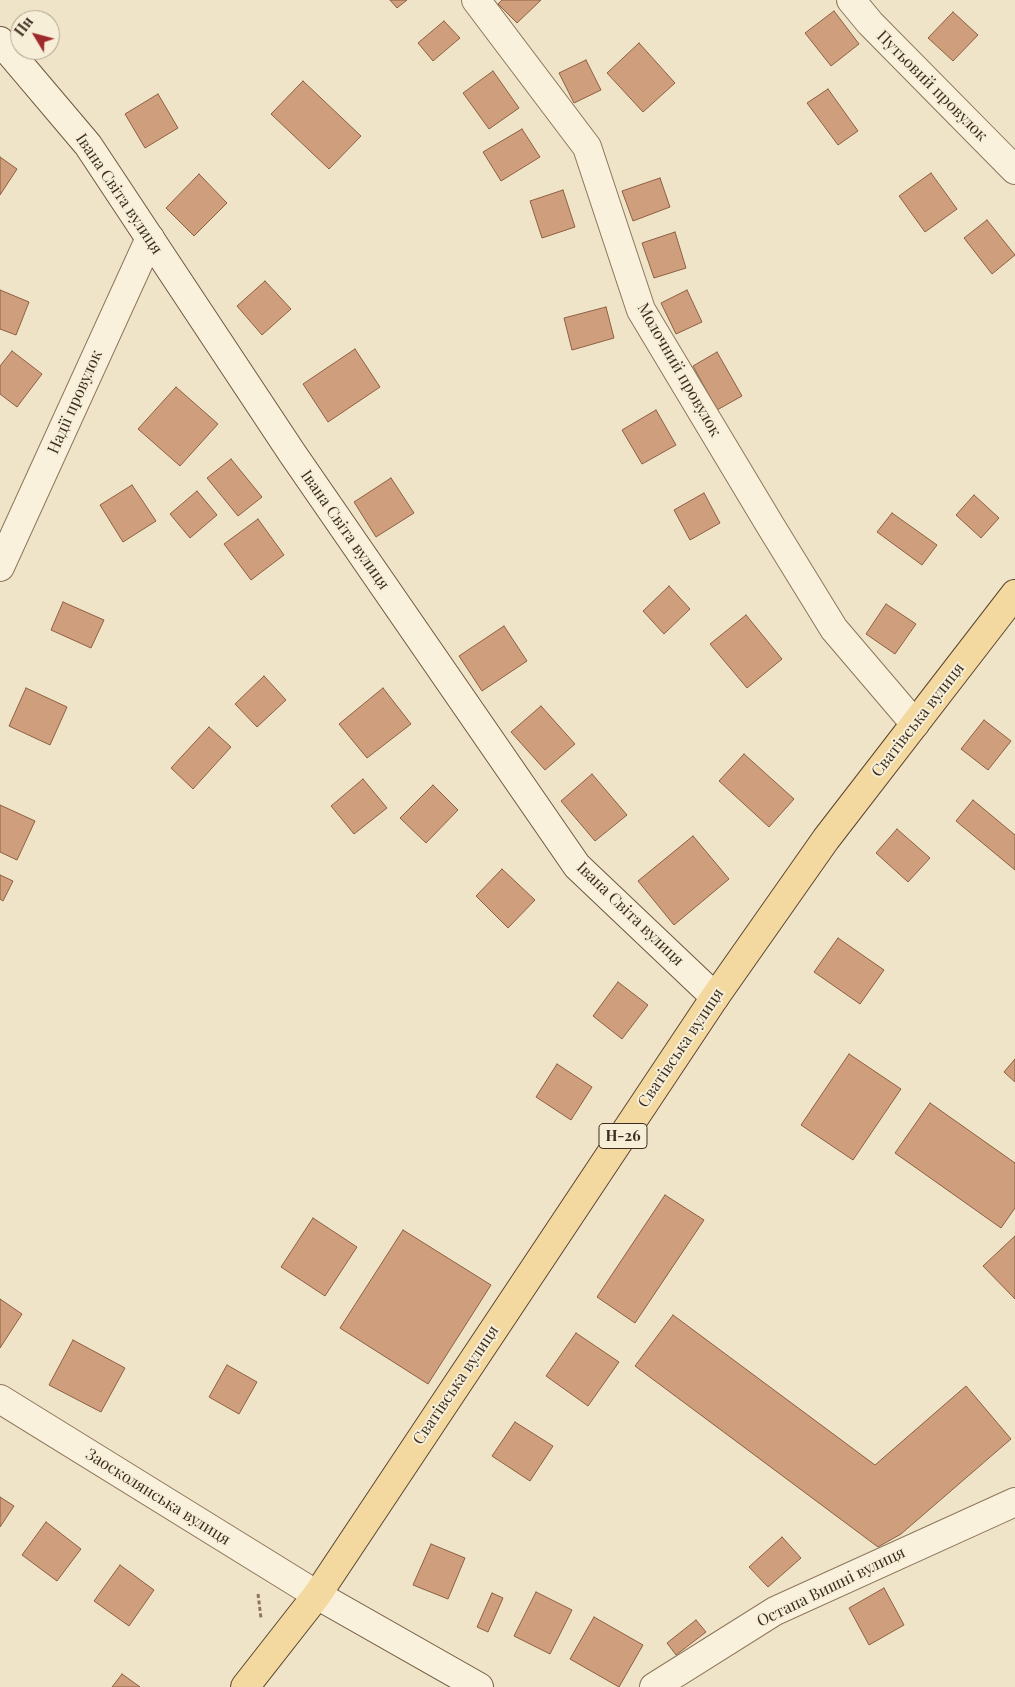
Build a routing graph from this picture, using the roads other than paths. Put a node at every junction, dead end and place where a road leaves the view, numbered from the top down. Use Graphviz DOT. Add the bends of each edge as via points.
graph roads {
  1 [pos="476,0"];
  2 [pos="851,0"];
  3 [pos="0,41"];
  4 [pos="1015,170"];
  5 [pos="150,238"];
  6 [pos="0,567"];
  7 [pos="1015,594"];
  8 [pos="916,724"];
  9 [pos="715,997"];
  10 [pos="0,1399"];
  11 [pos="1015,1502"];
  12 [pos="317,1595"];
  13 [pos="244,1687"];
  14 [pos="479,1687"];
  15 [pos="654,1687"];
  1 -- 8 [label="street, Молочний провулок" via="587,147 641,310 770,525 834,629"];
  2 -- 4 [label="street, Путьовий провулок"];
  3 -- 5 [label="street, Івана Світа вулиця" via="88,144"];
  5 -- 6 [label="street, Надії провулок"];
  5 -- 9 [label="street, Івана Світа вулиця" via="292,453 577,866"];
  7 -- 8 [label="main road, Сватівська вулиця / Н-26"];
  8 -- 9 [label="main road, Сватівська вулиця / Н-26" via="826,839"];
  9 -- 12 [label="main road, Сватівська вулиця / Н-26"];
  10 -- 12 [label="street, Заосколянська вулиця"];
  11 -- 15 [label="street, Остапа Вишні вулиця" via="774,1611"];
  12 -- 13 [label="main road, Сватівська вулиця / Н-26"];
  12 -- 14 [label="street, Заосколянська вулиця"];
}
